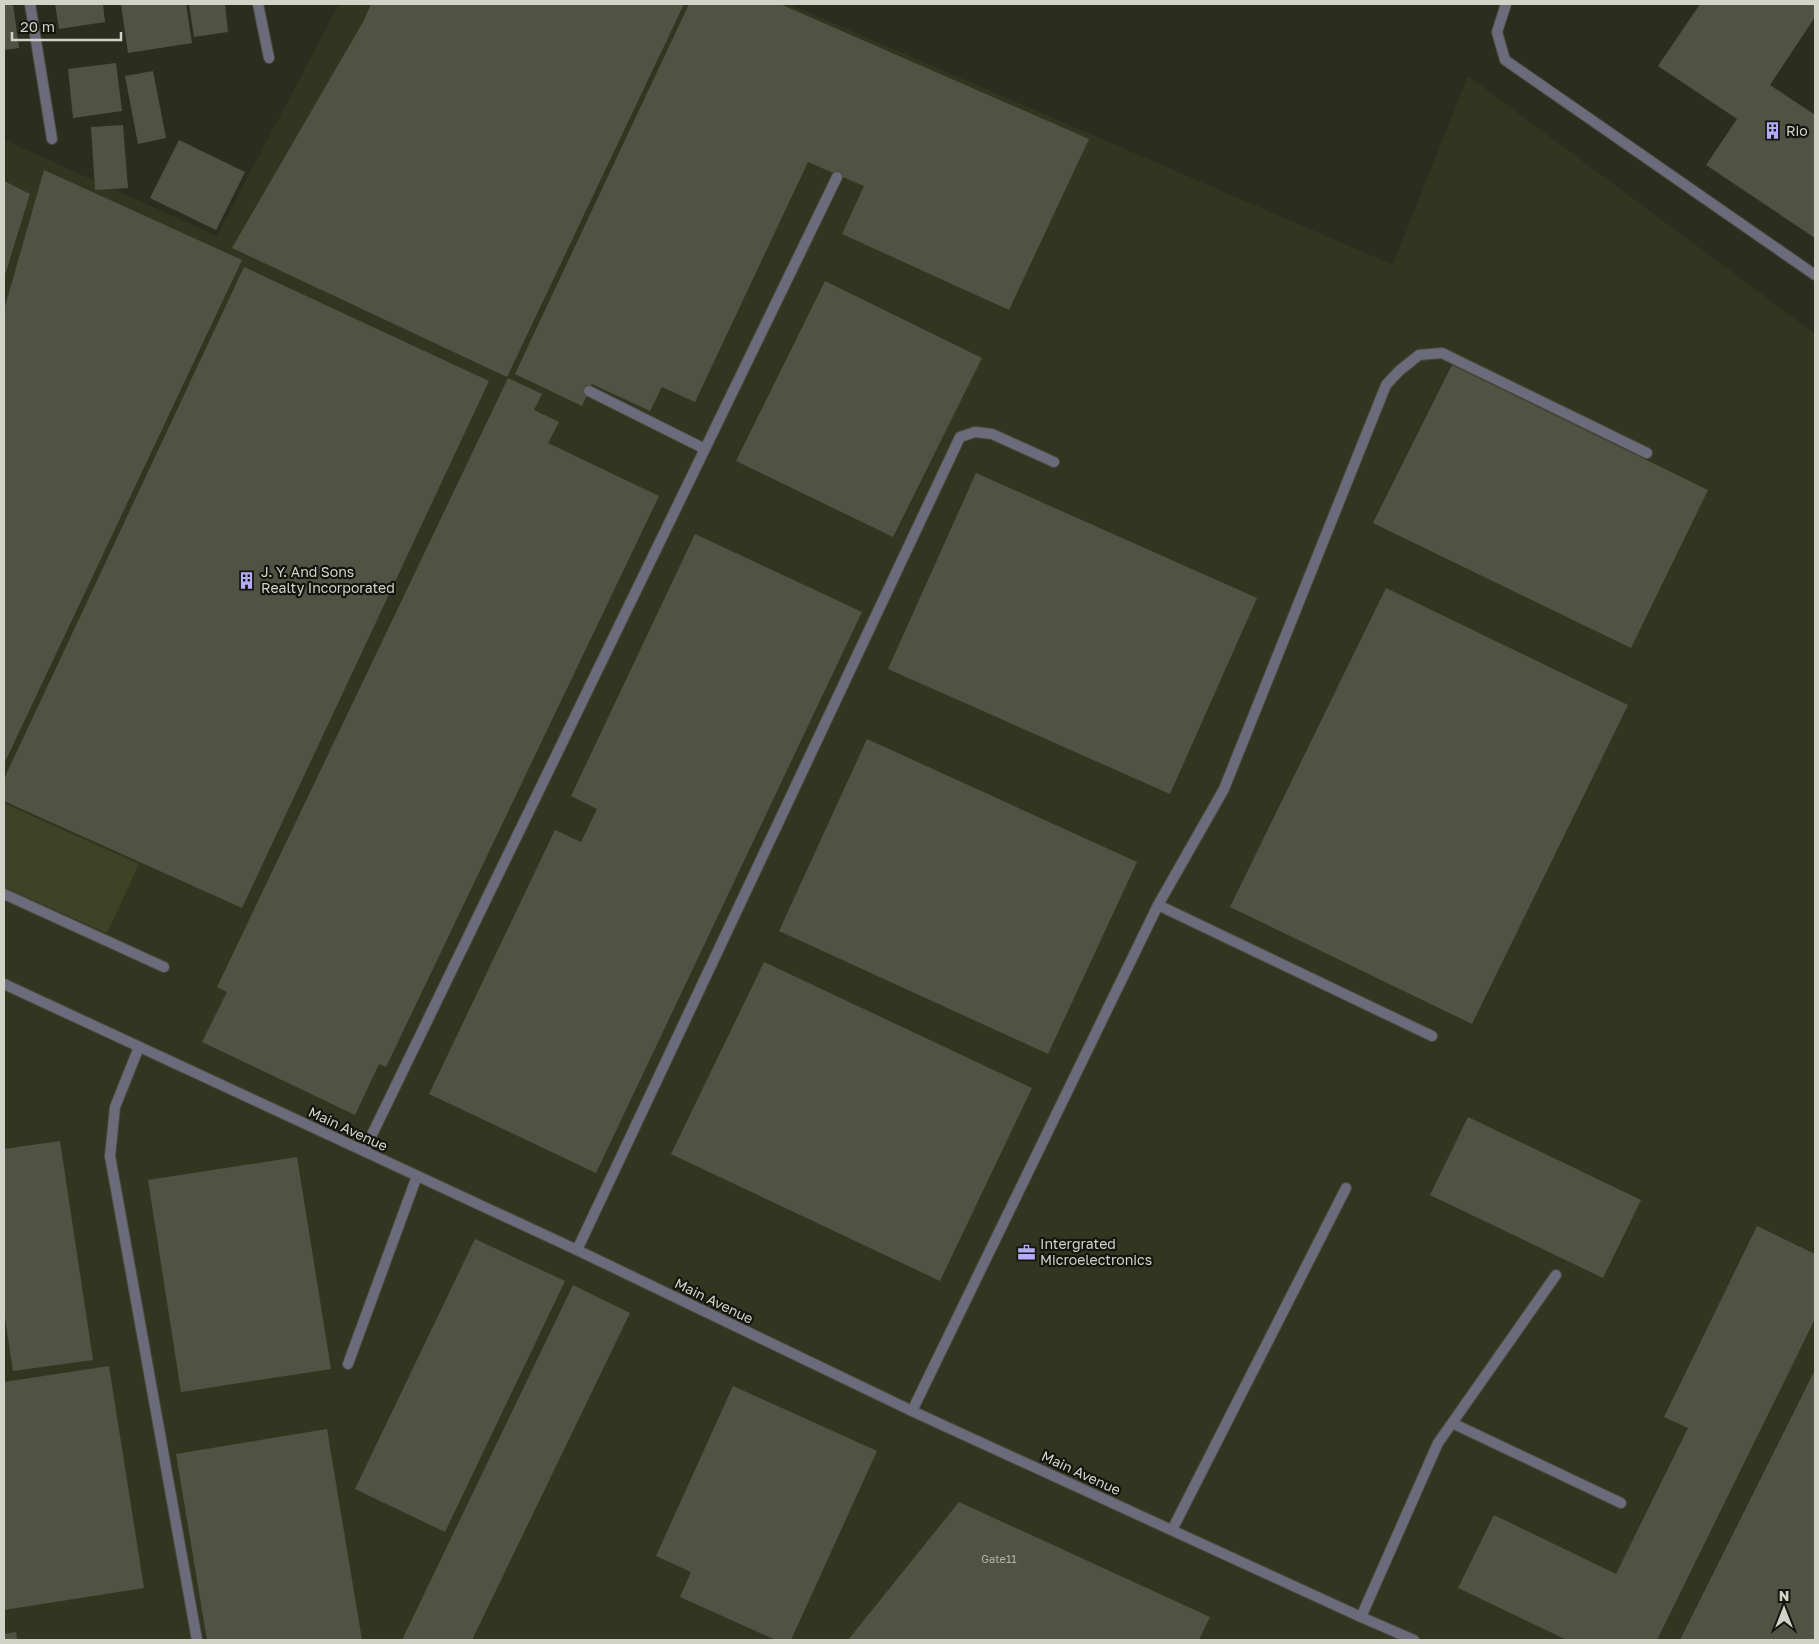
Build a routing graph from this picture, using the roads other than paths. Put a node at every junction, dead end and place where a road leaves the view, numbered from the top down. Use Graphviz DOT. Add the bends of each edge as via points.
graph roads {
  1 [pos="30,4"];
  2 [pos="258,4"];
  3 [pos="1506,4"];
  4 [pos="269,58"];
  5 [pos="52,139"];
  6 [pos="837,177"];
  7 [pos="1815,275"];
  8 [pos="589,391"];
  9 [pos="705,449"];
  10 [pos="1647,453"];
  11 [pos="1054,462"];
  12 [pos="4,894"];
  13 [pos="1158,905"];
  14 [pos="164,967"];
  15 [pos="4,984"];
  16 [pos="1432,1036"];
  17 [pos="139,1047"];
  18 [pos="364,1151"];
  19 [pos="417,1176"];
  20 [pos="1346,1188"];
  21 [pos="577,1250"];
  22 [pos="1556,1275"];
  23 [pos="348,1364"];
  24 [pos="912,1411"];
  25 [pos="1452,1423"];
  26 [pos="1621,1503"];
  27 [pos="1172,1530"];
  28 [pos="1361,1617"];
  29 [pos="197,1640"];
  30 [pos="1414,1640"];
  1 -- 5 [label="street"];
  2 -- 4 [label="street"];
  3 -- 7 [label="street" via="1497,32 1505,60"];
  6 -- 9 [label="street"];
  8 -- 9 [label="street"];
  9 -- 18 [label="street"];
  10 -- 13 [label="street" via="1442,353 1419,354 1399,371 1386,385 1224,788"];
  11 -- 21 [label="street" via="992,434 975,432 960,437"];
  12 -- 14 [label="street"];
  13 -- 16 [label="street"];
  13 -- 24 [label="street"];
  15 -- 17 [label="street, Main Avenue"];
  17 -- 18 [label="street, Main Avenue"];
  17 -- 29 [label="street" via="115,1106 110,1156"];
  18 -- 19 [label="street, Main Avenue"];
  19 -- 21 [label="street, Main Avenue"];
  19 -- 23 [label="street"];
  20 -- 27 [label="street"];
  21 -- 24 [label="street, Main Avenue"];
  22 -- 25 [label="street"];
  24 -- 27 [label="street, Main Avenue"];
  25 -- 26 [label="street"];
  25 -- 28 [label="street" via="1438,1443"];
  27 -- 28 [label="street, Main Avenue"];
  28 -- 30 [label="street, Main Avenue"];
}
